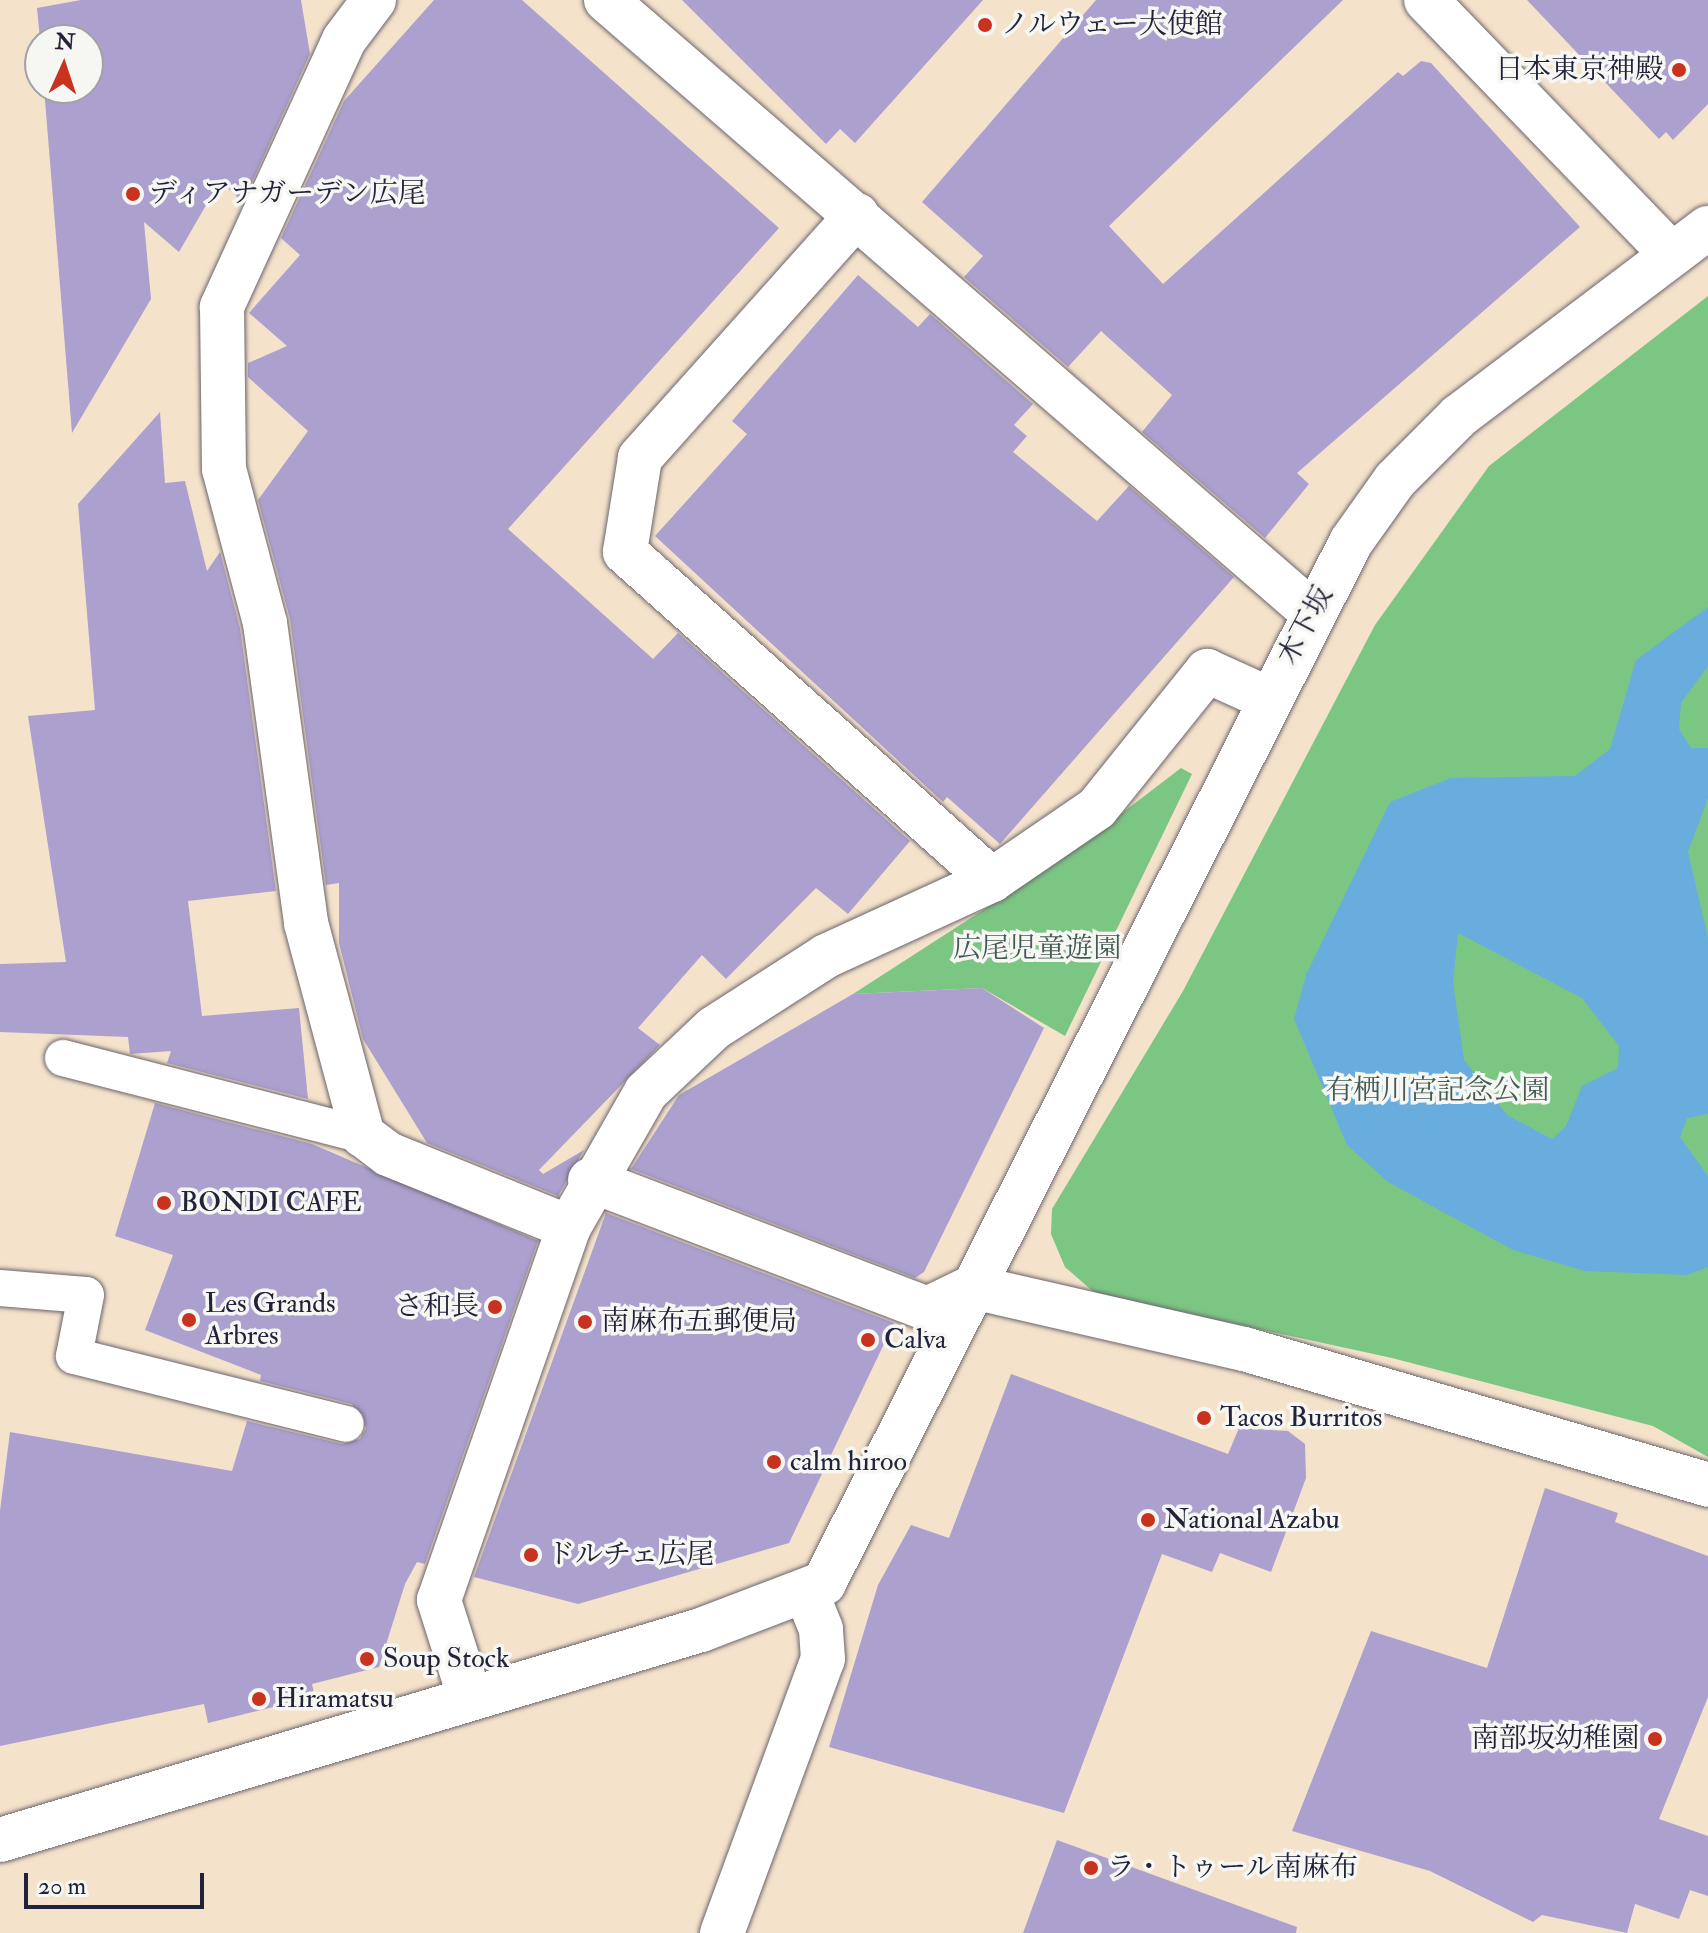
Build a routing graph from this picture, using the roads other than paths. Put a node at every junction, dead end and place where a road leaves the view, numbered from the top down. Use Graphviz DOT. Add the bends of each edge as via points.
graph roads {
  1 [pos="374,0"];
  2 [pos="606,0"];
  3 [pos="1426,0"];
  4 [pos="857,215"];
  5 [pos="1708,228"];
  6 [pos="1672,255"];
  7 [pos="1312,612"];
  8 [pos="1269,699"];
  9 [pos="992,880"];
  10 [pos="63,1058"];
  11 [pos="363,1135"];
  12 [pos="590,1180"];
  13 [pos="569,1227"];
  14 [pos="973,1287"];
  15 [pos="0,1288"];
  16 [pos="346,1424"];
  17 [pos="1708,1485"];
  18 [pos="807,1594"];
  19 [pos="470,1698"];
  20 [pos="0,1840"];
  21 [pos="722,1933"];
  1 -- 11 [label="street" via="344,40 222,307 224,469 265,623 306,923"];
  2 -- 4 [label="street"];
  3 -- 6 [label="street"];
  4 -- 7 [label="street"];
  4 -- 9 [label="street" via="640,458 625,552"];
  5 -- 6 [label="street, 木下坂"];
  6 -- 7 [label="street, 木下坂" via="1459,416 1395,480"];
  7 -- 8 [label="street, 木下坂"];
  8 -- 9 [label="street" via="1207,671 1097,808"];
  8 -- 14 [label="street, 木下坂"];
  9 -- 12 [label="street" via="826,956 714,1028 646,1092"];
  10 -- 11 [label="lane"];
  11 -- 13 [label="street" via="388,1154"];
  12 -- 13 [label="street"];
  12 -- 14 [label="street" via="927,1309"];
  13 -- 19 [label="street" via="439,1600"];
  14 -- 17 [label="street" via="1244,1349"];
  14 -- 18 [label="street, 木下坂" via="842,1555"];
  15 -- 16 [label="lane" via="86,1295 74,1356"];
  18 -- 19 [label="street"];
  18 -- 21 [label="street" via="821,1629 823,1659"];
  19 -- 20 [label="street"];
}
